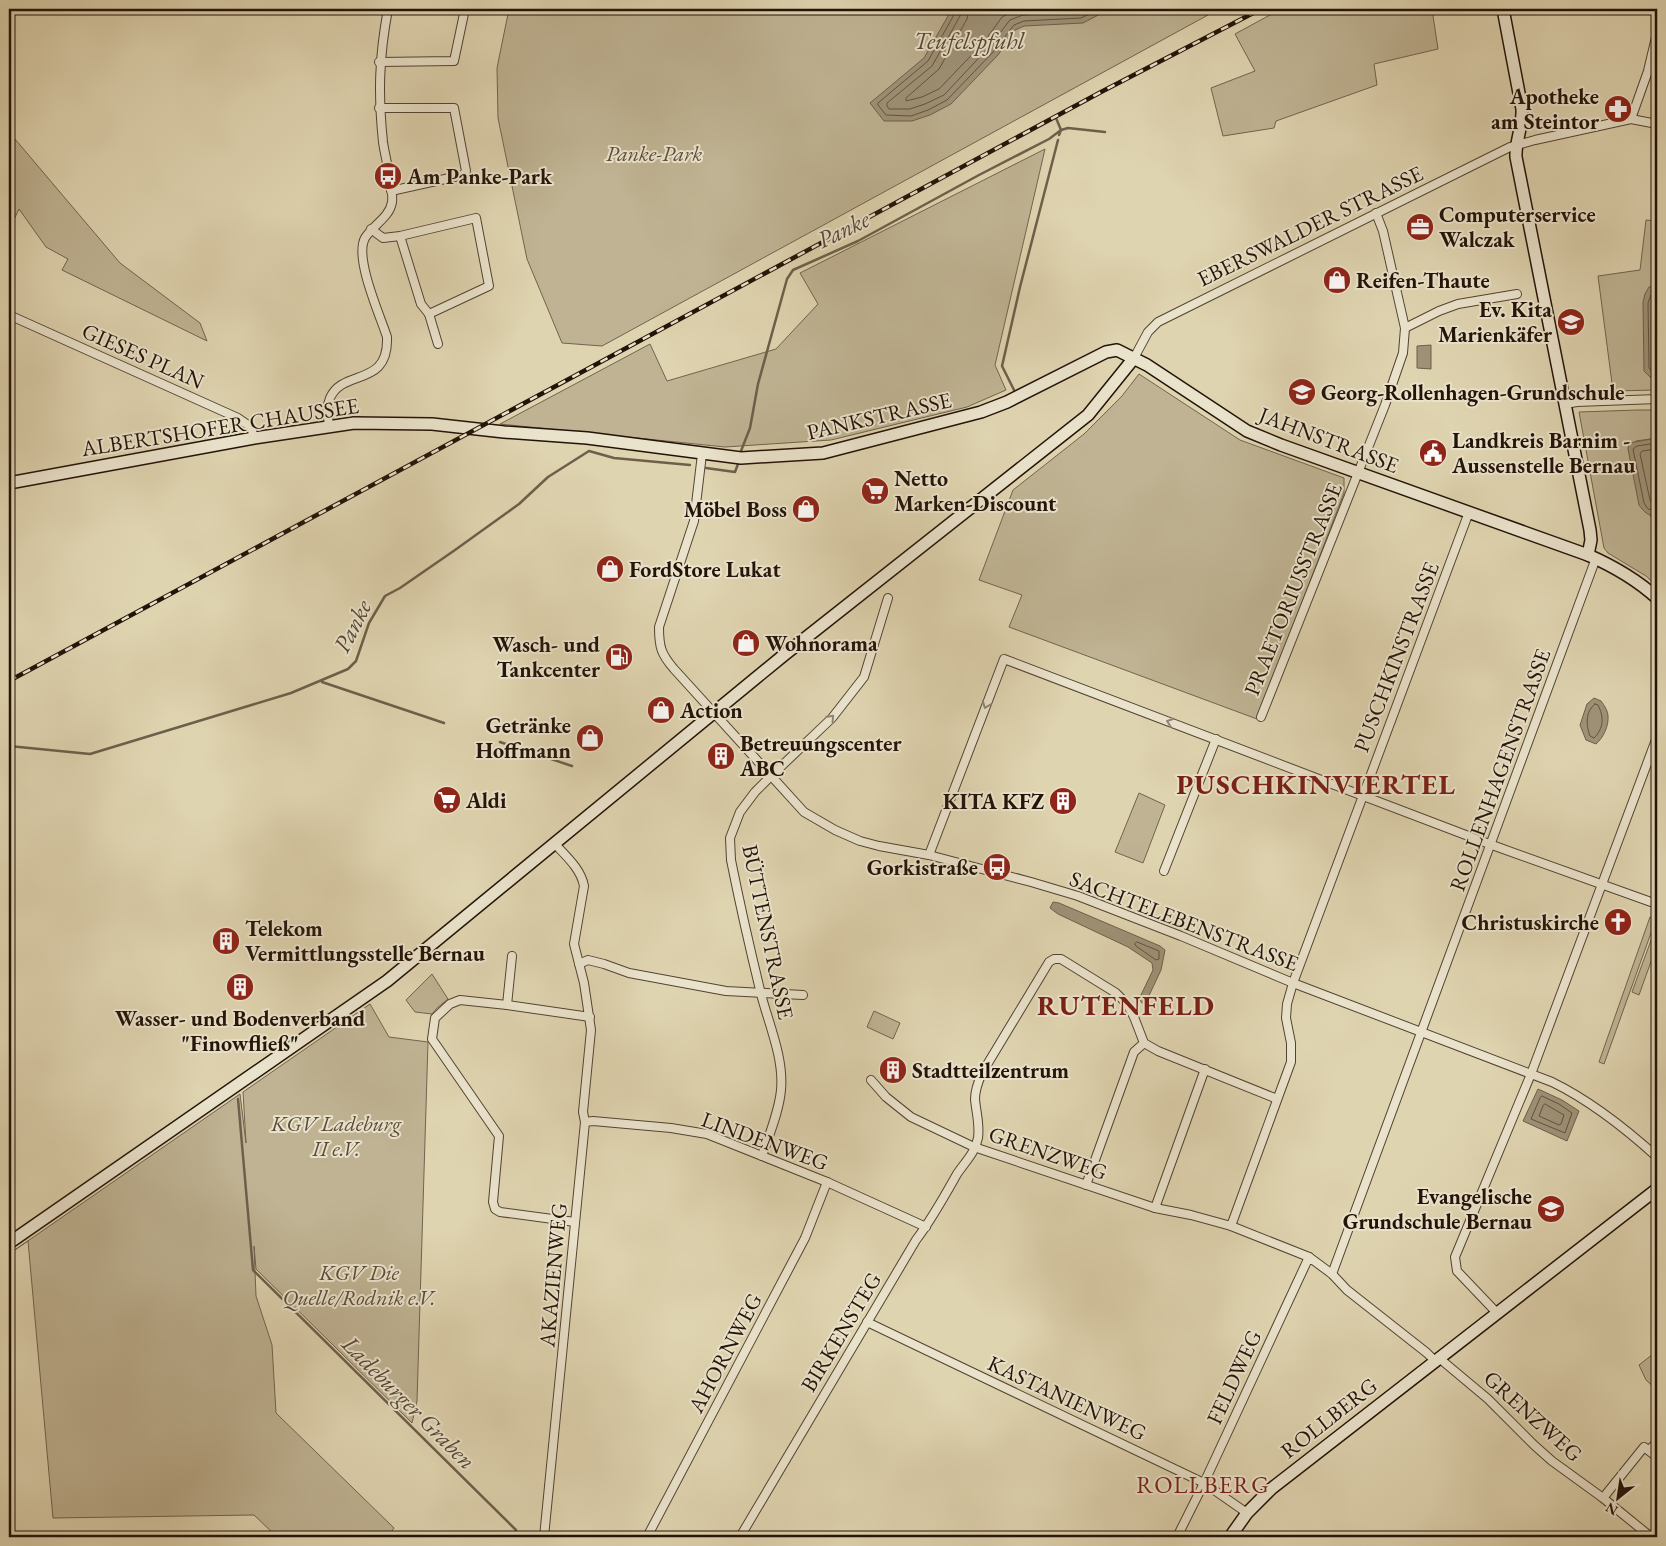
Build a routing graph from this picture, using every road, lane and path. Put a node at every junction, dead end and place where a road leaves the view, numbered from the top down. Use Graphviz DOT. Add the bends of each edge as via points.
graph roads {
  1 [pos="388,9"];
  2 [pos="465,9"];
  3 [pos="1504,9"];
  4 [pos="1657,33"];
  5 [pos="379,62"];
  6 [pos="379,108"];
  7 [pos="1631,119"];
  8 [pos="1657,124"];
  9 [pos="1517,144"];
  10 [pos="391,192"];
  11 [pos="1376,213"];
  12 [pos="372,229"];
  13 [pos="400,236"];
  14 [pos="1517,294"];
  15 [pos="429,314"];
  16 [pos="9,315"];
  17 [pos="1405,328"];
  18 [pos="438,344"];
  19 [pos="1134,358"];
  20 [pos="1657,399"];
  21 [pos="1565,404"];
  22 [pos="329,426"];
  23 [pos="469,427"];
  24 [pos="254,438"];
  25 [pos="702,454"];
  26 [pos="1357,473"];
  27 [pos="9,483"];
  28 [pos="1469,512"];
  29 [pos="1592,557"];
  30 [pos="888,598"];
  31 [pos="1657,598"];
  32 [pos="713,712"];
  33 [pos="1261,717"];
  34 [pos="1657,736"];
  35 [pos="1216,739"];
  36 [pos="771,776"];
  37 [pos="1364,796"];
  38 [pos="555,844"];
  39 [pos="1492,845"];
  40 [pos="929,855"];
  41 [pos="1164,870"];
  42 [pos="1603,884"];
  43 [pos="1652,902"];
  44 [pos="512,956"];
  45 [pos="579,964"];
  46 [pos="1293,983"];
  47 [pos="761,993"];
  48 [pos="803,995"];
  49 [pos="507,1005"];
  50 [pos="590,1017"];
  51 [pos="1421,1032"];
  52 [pos="1144,1043"];
  53 [pos="1205,1069"];
  54 [pos="1532,1074"];
  55 [pos="871,1080"];
  56 [pos="1277,1099"];
  57 [pos="585,1122"];
  58 [pos="974,1147"];
  59 [pos="762,1156"];
  60 [pos="1657,1157"];
  61 [pos="827,1182"];
  62 [pos="1086,1185"];
  63 [pos="1657,1189"];
  64 [pos="1155,1208"];
  65 [pos="574,1222"];
  66 [pos="1231,1226"];
  67 [pos="926,1227"];
  68 [pos="9,1243"];
  69 [pos="1308,1257"];
  70 [pos="1332,1274"];
  71 [pos="1497,1313"];
  72 [pos="867,1322"];
  73 [pos="1437,1360"];
  74 [pos="1657,1442"];
  75 [pos="1647,1448"];
  76 [pos="1657,1457"];
  77 [pos="1204,1483"];
  78 [pos="1603,1498"];
  79 [pos="1247,1513"];
  80 [pos="544,1537"];
  81 [pos="647,1537"];
  82 [pos="740,1537"];
  83 [pos="1177,1537"];
  84 [pos="1230,1537"];
  85 [pos="1651,1537"];
  1 -- 5 [label="street"];
  2 -- 5 [label="street" via="454,61"];
  3 -- 9 [label="main road" via="1522,110"];
  4 -- 7 [label="street"];
  5 -- 6 [label="street"];
  6 -- 10 [label="street"];
  6 -- 10 [label="street" via="454,108 466,171 463,175"];
  7 -- 8 [label="street"];
  7 -- 9 [label="street, EBERSWALDER STRASSE"];
  9 -- 11 [label="street, EBERSWALDER STRASSE"];
  9 -- 21 [label="main road" via="1516,158"];
  10 -- 12 [label="street" via="390,210"];
  11 -- 17 [label="street, PRAETORIUSSTRASSE"];
  11 -- 19 [label="street, EBERSWALDER STRASSE" via="1158,322 1148,332"];
  12 -- 13 [label="street" via="383,238"];
  12 -- 22 [label="street" via="363,242 361,254 387,337 387,349 374,372 345,383 334,391 327,411"];
  13 -- 15 [label="street" via="421,304"];
  13 -- 15 [label="street" via="476,218 489,286"];
  14 -- 17 [label="street" via="1458,304"];
  15 -- 18 [label="street"];
  16 -- 24 [label="street, GIESES PLAN" via="238,418 250,427"];
  17 -- 26 [label="street, PRAETORIUSSTRASSE" via="1403,353"];
  19 -- 25 [label="main road, PANKSTRASSE" via="1117,350 1106,352 1007,402 980,412 846,448 815,454 741,458"];
  19 -- 26 [label="main road, JAHNSTRASSE" via="1247,430"];
  19 -- 32 [label="main road" via="1088,415"];
  20 -- 21 [label="street"];
  21 -- 29 [label="main road" via="1590,530"];
  22 -- 23 [label="main road, ALBERTSHOFER CHAUSSEE" via="374,422"];
  22 -- 24 [label="main road, ALBERTSHOFER CHAUSSEE"];
  23 -- 25 [label="main road, PANKSTRASSE" via="587,438"];
  24 -- 27 [label="main road, ALBERTSHOFER CHAUSSEE"];
  25 -- 32 [label="street, SACHTELEBENSTRASSE" via="694,521 659,627 659,644 664,658"];
  26 -- 28 [label="main road, JAHNSTRASSE"];
  26 -- 33 [label="street, PRAETORIUSSTRASSE"];
  28 -- 29 [label="main road, JAHNSTRASSE"];
  28 -- 37 [label="street, PUSCHKINSTRASSE"];
  29 -- 31 [label="main road, JAHNSTRASSE" via="1632,578"];
  29 -- 39 [label="street, ROLLENHAGENSTRASSE" via="1588,581"];
  36 -- 30 [label="street, BÜTTENSTRASSE, one-way" via="832,718 864,676"];
  32 -- 36 [label="street, SACHTELEBENSTRASSE"];
  32 -- 38 [label="main road"];
  34 -- 42 [label="street"];
  35 -- 37 [label="street"];
  35 -- 40 [label="street, one-way" via="1004,659"];
  35 -- 41 [label="street"];
  36 -- 40 [label="street, SACHTELEBENSTRASSE" via="804,812 835,830 879,846"];
  36 -- 47 [label="street, BÜTTENSTRASSE" via="740,812 730,838 731,860"];
  37 -- 39 [label="street"];
  37 -- 46 [label="street, PUSCHKINSTRASSE"];
  38 -- 45 [label="street, AKAZIENWEG" via="583,880 574,944"];
  38 -- 68 [label="main road" via="387,980"];
  39 -- 42 [label="street"];
  39 -- 51 [label="street, ROLLENHAGENSTRASSE"];
  40 -- 46 [label="street, SACHTELEBENSTRASSE" via="1078,896"];
  42 -- 43 [label="street"];
  42 -- 54 [label="street"];
  44 -- 49 [label="street"];
  45 -- 47 [label="street" via="588,960 630,974 690,986"];
  45 -- 50 [label="street, AKAZIENWEG"];
  46 -- 51 [label="street, SACHTELEBENSTRASSE"];
  46 -- 56 [label="street, PUSCHKINSTRASSE" via="1286,1018 1292,1043 1291,1062"];
  47 -- 48 [label="street"];
  47 -- 59 [label="street, BÜTTENSTRASSE" via="781,1078 781,1092"];
  49 -- 50 [label="street"];
  49 -- 65 [label="street" via="460,1000 450,1004 436,1018 432,1039 499,1136 495,1209"];
  50 -- 57 [label="street, AKAZIENWEG"];
  51 -- 54 [label="street, SACHTELEBENSTRASSE"];
  51 -- 70 [label="street, ROLLENHAGENSTRASSE"];
  52 -- 53 [label="street"];
  52 -- 58 [label="street" via="1127,1004 1116,994 1060,959 1049,962 982,1073 975,1098 978,1128"];
  52 -- 62 [label="street" via="1134,1052"];
  53 -- 56 [label="street"];
  53 -- 64 [label="street"];
  54 -- 60 [label="street, SACHTELEBENSTRASSE" via="1585,1099"];
  54 -- 71 [label="street" via="1455,1257 1457,1271"];
  55 -- 58 [label="street, GRENZWEG" via="911,1117"];
  56 -- 66 [label="street"];
  57 -- 59 [label="street, LINDENWEG" via="593,1120 707,1134"];
  57 -- 65 [label="street, AKAZIENWEG"];
  58 -- 62 [label="street, GRENZWEG"];
  58 -- 67 [label="street, BIRKENSTEG"];
  59 -- 61 [label="street, LINDENWEG"];
  61 -- 67 [label="street, LINDENWEG"];
  61 -- 81 [label="street, AHORNWEG" via="805,1238"];
  62 -- 64 [label="street, GRENZWEG"];
  63 -- 71 [label="main road, ROLLBERG"];
  64 -- 66 [label="street, GRENZWEG"];
  65 -- 80 [label="street, AKAZIENWEG"];
  66 -- 69 [label="street, GRENZWEG"];
  67 -- 72 [label="street, BIRKENSTEG"];
  69 -- 70 [label="street"];
  69 -- 77 [label="street, FELDWEG"];
  70 -- 73 [label="street, GRENZWEG" via="1347,1290"];
  71 -- 73 [label="main road, ROLLBERG"];
  72 -- 77 [label="street, KASTANIENWEG"];
  72 -- 82 [label="street, BIRKENSTEG"];
  73 -- 78 [label="street, GRENZWEG" via="1488,1399 1552,1461"];
  73 -- 79 [label="main road, ROLLBERG" via="1271,1488"];
  74 -- 75 [label="street"];
  75 -- 76 [label="street"];
  75 -- 78 [label="street"];
  77 -- 79 [label="street, KASTANIENWEG"];
  77 -- 83 [label="street, FELDWEG"];
  78 -- 85 [label="street, GRENZWEG"];
  79 -- 84 [label="main road, ROLLBERG"];
}
